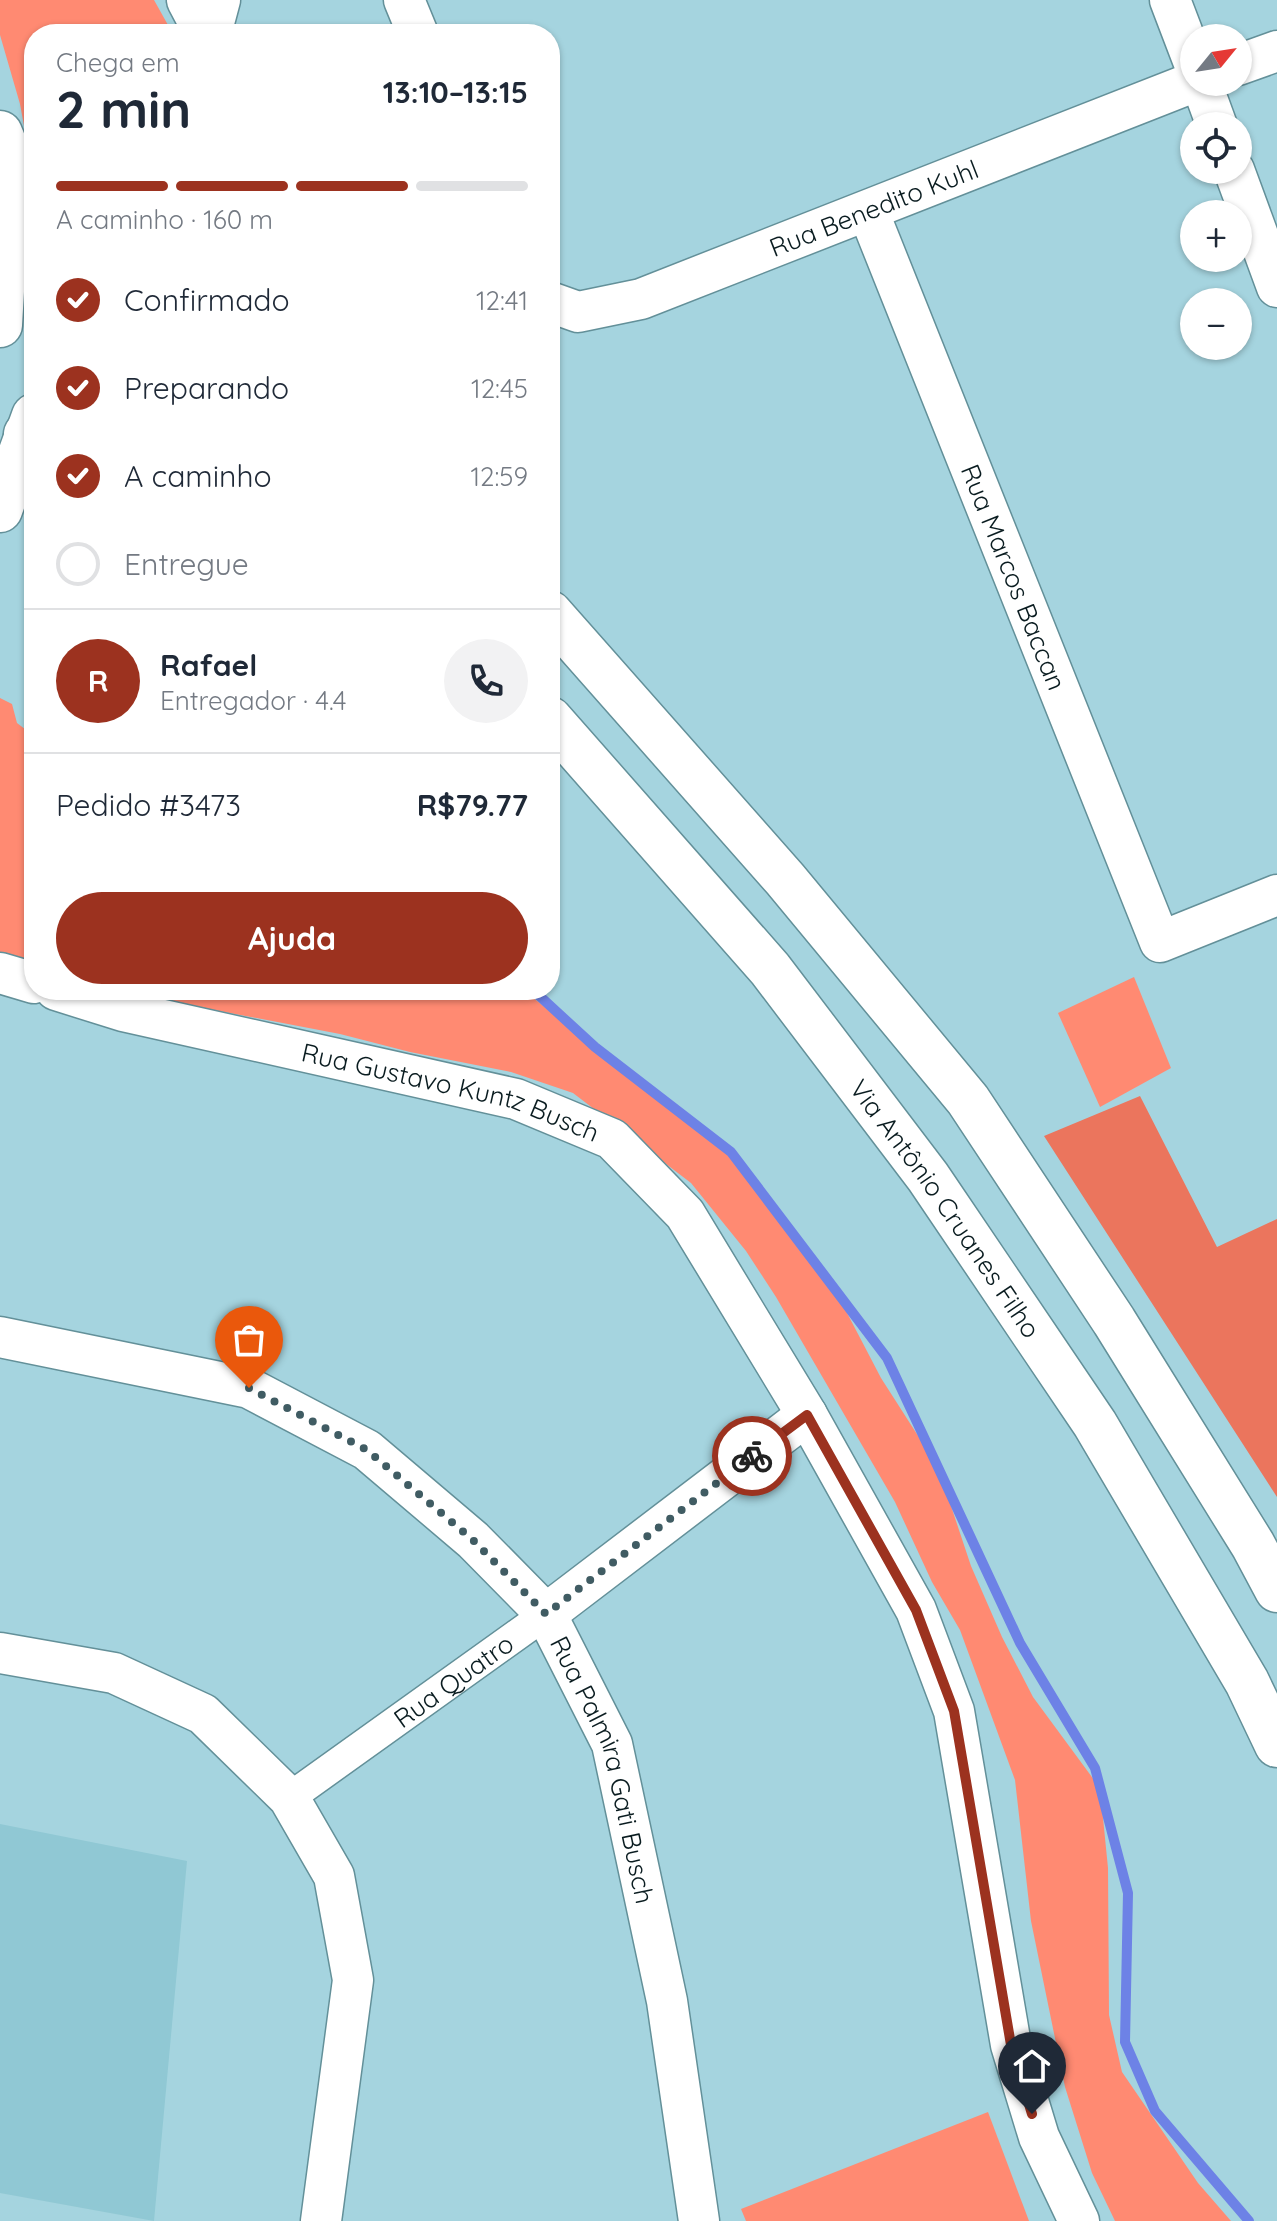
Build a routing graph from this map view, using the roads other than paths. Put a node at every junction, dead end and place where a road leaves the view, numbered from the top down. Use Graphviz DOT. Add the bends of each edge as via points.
graph roads {
  1 [pos="189,0"];
  2 [pos="220,0"];
  3 [pos="404,0"];
  4 [pos="1170,0"];
  5 [pos="203,24"];
  6 [pos="212,24"];
  7 [pos="414,24"];
  8 [pos="1180,26"];
  9 [pos="1277,51"];
  10 [pos="1252,60"];
  11 [pos="1180,88"];
  12 [pos="5,145"];
  13 [pos="24,179"];
  14 [pos="1239,184"];
  15 [pos="868,211"];
  16 [pos="1277,287"];
  17 [pos="560,306"];
  18 [pos="0,325"];
  19 [pos="24,446"];
  20 [pos="0,510"];
  21 [pos="560,624"];
  22 [pos="560,730"];
  23 [pos="1277,895"];
  24 [pos="0,973"];
  25 [pos="24,980"];
  26 [pos="88,1000"];
  27 [pos="0,1337"];
  28 [pos="807,1415"];
  29 [pos="1277,1590"];
  30 [pos="546,1614"];
  31 [pos="0,1653"];
  32 [pos="1277,1745"];
  33 [pos="289,1798"];
  34 [pos="321,2221"];
  35 [pos="699,2221"];
  36 [pos="1079,2221"];
  1 -- 5 [label="main road"];
  2 -- 6 [label="street"];
  3 -- 7 [label="street"];
  4 -- 8 [label="street"];
  9 -- 10 [label="street"];
  11 -- 15 [label="street, Rua Benedito Kuhl"];
  12 -- 13 [label="main road"];
  12 -- 18 [label="main road"];
  14 -- 16 [label="street"];
  15 -- 17 [label="street, Rua Benedito Kuhl" via="641,299 578,312"];
  15 -- 23 [label="street, Rua Marcos Baccan" via="1160,942"];
  19 -- 20 [label="main road"];
  21 -- 29 [label="main road" via="785,879 968,1100 1114,1321"];
  22 -- 32 [label="main road, Via Antônio Cruanes Filho" via="770,969 928,1177 1095,1424 1247,1682"];
  24 -- 25 [label="street"];
  26 -- 28 [label="street, Rua Gustavo Kuntz Busch" via="516,1099 612,1139 685,1214"];
  27 -- 30 [label="street, Rua Palmira Gati Busch" via="249,1388 367,1450 473,1540"];
  28 -- 30 [label="street, Rua Quatro"];
  28 -- 36 [label="street, Rua Gustavo Kuntz Busch" via="916,1610 954,1711 1011,2045 1039,2137"];
  30 -- 33 [label="street, Rua Quatro"];
  30 -- 35 [label="street, Rua Palmira Gati Busch" via="612,1744 667,2001"];
  31 -- 33 [label="street" via="114,1673 203,1714"];
  33 -- 34 [label="street" via="334,1876 353,1980"];
}
